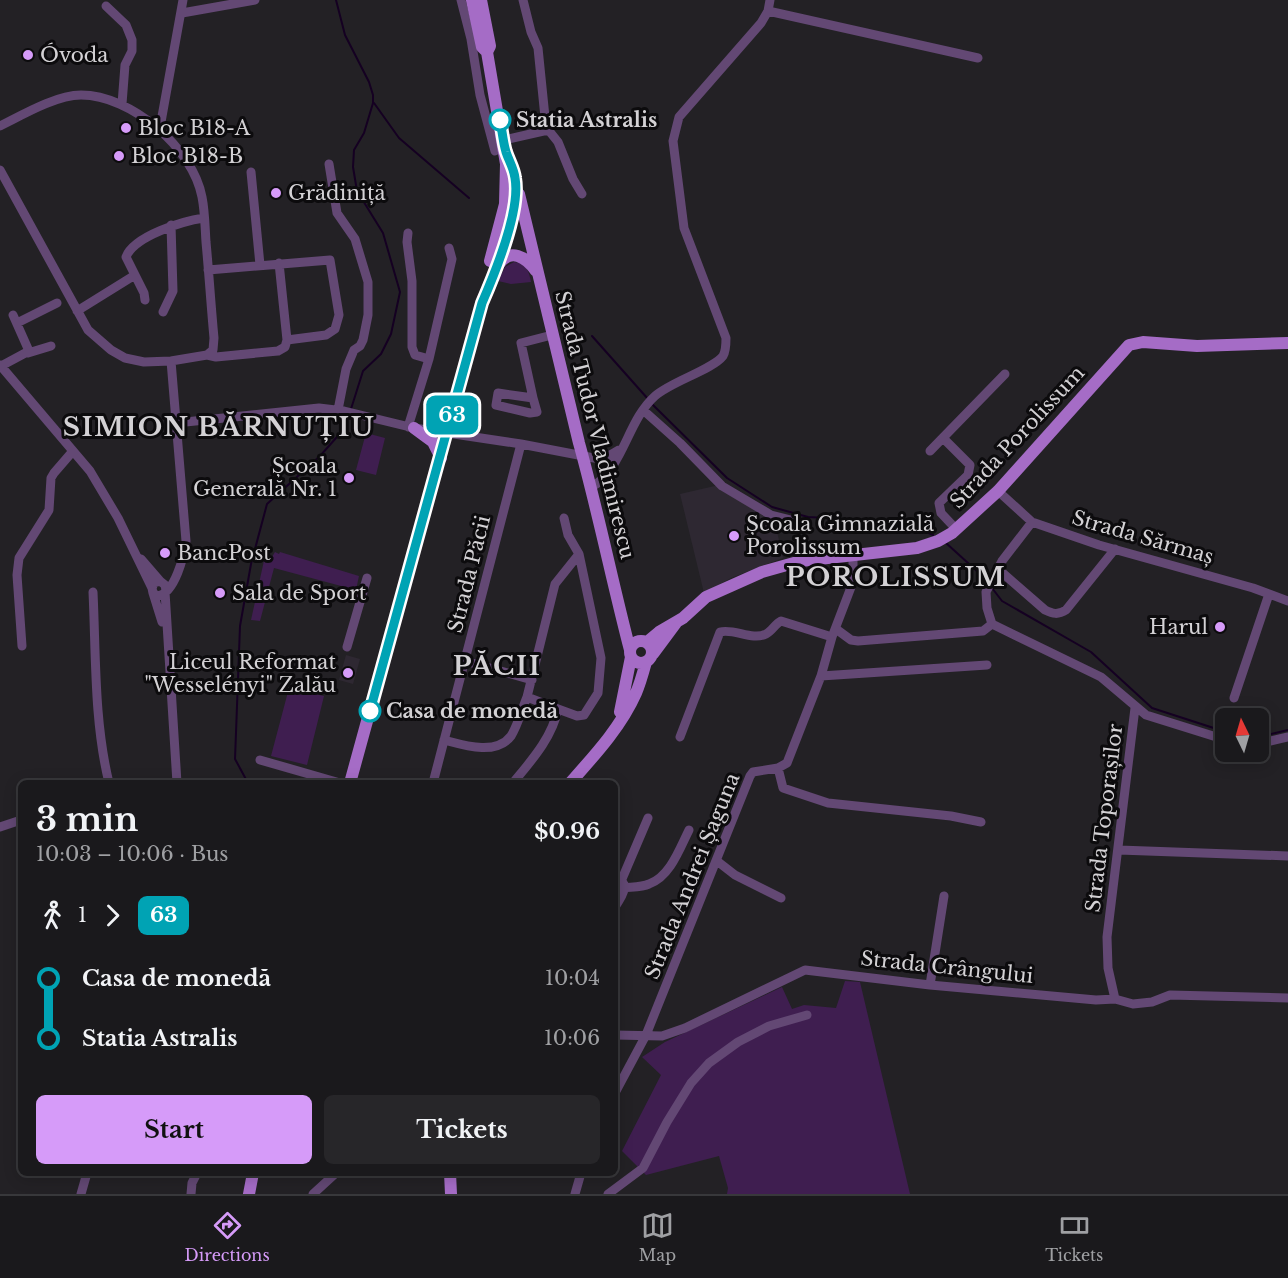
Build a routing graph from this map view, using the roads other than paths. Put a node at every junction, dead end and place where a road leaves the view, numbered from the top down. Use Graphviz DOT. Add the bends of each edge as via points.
graph roads {
  1 [pos="183,0"];
  2 [pos="255,0"];
  3 [pos="461,0"];
  4 [pos="472,0"];
  5 [pos="481,0"];
  6 [pos="523,0"];
  7 [pos="770,0"];
  8 [pos="106,6"];
  9 [pos="768,11"];
  10 [pos="182,13"];
  11 [pos="487,52"];
  12 [pos="978,58"];
  13 [pos="122,104"];
  14 [pos="0,126"];
  15 [pos="157,128"];
  16 [pos="548,130"];
  17 [pos="501,147"];
  18 [pos="329,164"];
  19 [pos="0,170"];
  20 [pos="251,172"];
  21 [pos="515,178"];
  22 [pos="582,194"];
  23 [pos="510,217"];
  24 [pos="204,218"];
  25 [pos="171,225"];
  26 [pos="408,232"];
  27 [pos="529,238"];
  28 [pos="450,248"];
  29 [pos="279,263"];
  30 [pos="260,265"];
  31 [pos="496,268"];
  32 [pos="208,270"];
  33 [pos="537,272"];
  34 [pos="135,275"];
  35 [pos="145,300"];
  36 [pos="57,303"];
  37 [pos="482,303"];
  38 [pos="77,311"];
  39 [pos="163,312"];
  40 [pos="552,335"];
  41 [pos="287,340"];
  42 [pos="1288,343"];
  43 [pos="51,346"];
  44 [pos="28,353"];
  45 [pos="207,355"];
  46 [pos="429,359"];
  47 [pos="171,361"];
  48 [pos="0,366"];
  49 [pos="1005,374"];
  50 [pos="4,378"];
  51 [pos="533,398"];
  52 [pos="645,407"];
  53 [pos="341,410"];
  54 [pos="176,423"];
  55 [pos="411,428"];
  56 [pos="448,433"];
  57 [pos="943,438"];
  58 [pos="521,444"];
  59 [pos="621,449"];
  60 [pos="73,451"];
  61 [pos="930,451"];
  62 [pos="583,456"];
  63 [pos="441,458"];
  64 [pos="592,487"];
  65 [pos="998,491"];
  66 [pos="564,518"];
  67 [pos="799,522"];
  68 [pos="1032,522"];
  69 [pos="957,530"];
  70 [pos="1114,549"];
  71 [pos="579,554"];
  72 [pos="853,556"];
  73 [pos="996,574"];
  74 [pos="367,578"];
  75 [pos="160,588"];
  76 [pos="93,592"];
  77 [pos="1269,594"];
  78 [pos="1288,601"];
  79 [pos="624,622"];
  80 [pos="676,622"];
  81 [pos="992,624"];
  82 [pos="834,633"];
  83 [pos="645,641"];
  84 [pos="22,646"];
  85 [pos="347,647"];
  86 [pos="631,653"];
  87 [pos="650,658"];
  88 [pos="465,662"];
  89 [pos="987,665"];
  90 [pos="821,676"];
  91 [pos="532,680"];
  92 [pos="527,697"];
  93 [pos="1234,698"];
  94 [pos="1135,708"];
  95 [pos="558,709"];
  96 [pos="614,728"];
  97 [pos="680,737"];
  98 [pos="1215,737"];
  99 [pos="1288,737"];
  100 [pos="444,740"];
  101 [pos="1269,741"];
  102 [pos="260,760"];
  103 [pos="778,768"];
  104 [pos="108,780"];
  105 [pos="177,780"];
  106 [pos="329,780"];
  107 [pos="351,780"];
  108 [pos="434,780"];
  109 [pos="515,780"];
  110 [pos="572,780"];
  111 [pos="648,818"];
  112 [pos="18,821"];
  113 [pos="981,822"];
  114 [pos="0,827"];
  115 [pos="689,830"];
  116 [pos="1119,850"];
  117 [pos="1288,856"];
  118 [pos="717,861"];
  119 [pos="620,881"];
  120 [pos="944,896"];
  121 [pos="781,898"];
  122 [pos="930,985"];
  123 [pos="1288,998"];
  124 [pos="1115,999"];
  125 [pos="807,1015"];
  126 [pos="618,1035"];
  127 [pos="646,1035"];
  128 [pos="618,1087"];
  129 [pos="86,1176"];
  130 [pos="196,1176"];
  131 [pos="254,1176"];
  132 [pos="333,1176"];
  133 [pos="450,1176"];
  134 [pos="580,1176"];
  135 [pos="81,1194"];
  136 [pos="191,1194"];
  137 [pos="249,1194"];
  138 [pos="313,1194"];
  139 [pos="451,1194"];
  140 [pos="575,1194"];
  141 [pos="608,1194"];
  1 -- 10 [label="street"];
  2 -- 10 [label="street"];
  3 -- 17 [label="street" via="480,95"];
  4 -- 11 [label="main road" via="482,47"];
  5 -- 11 [label="main road" via="490,46"];
  6 -- 16 [label="street" via="537,41"];
  7 -- 9 [label="street"];
  8 -- 13 [label="street" via="126,25 132,40 132,51 124,65"];
  9 -- 12 [label="street"];
  9 -- 52 [label="street" via="679,117 673,141 684,228 726,338 722,357 669,386"];
  10 -- 15 [label="street" via="162,122"];
  11 -- 17 [label="main road"];
  13 -- 14 [label="street" via="79,95 42,105"];
  13 -- 15 [label="street"];
  15 -- 24 [label="street" via="183,153 194,171"];
  16 -- 17 [label="street"];
  16 -- 22 [label="street" via="558,142"];
  17 -- 21 [label="main road, Strada Tudor Vladimirescu"];
  17 -- 23 [label="main road, Strada Tudor Vladimirescu"];
  18 -- 53 [label="street" via="337,213 355,239 368,282 363,340 346,369"];
  19 -- 38 [label="street"];
  20 -- 30 [label="street"];
  21 -- 23 [label="main road"];
  21 -- 27 [label="main road, Strada Tudor Vladimirescu"];
  23 -- 27 [label="main road, Strada Tudor Vladimirescu"];
  23 -- 31 [label="main road"];
  23 -- 37 [label="main road" via="486,276"];
  24 -- 25 [label="street"];
  24 -- 32 [label="street"];
  25 -- 34 [label="street" via="129,249 126,257"];
  25 -- 39 [label="street" via="173,291"];
  26 -- 46 [label="street" via="412,346 416,355"];
  27 -- 33 [label="main road, Strada Tudor Vladimirescu"];
  28 -- 46 [label="street" via="452,259"];
  29 -- 30 [label="street"];
  29 -- 41 [label="street"];
  29 -- 41 [label="street" via="332,261 339,315 335,329 326,335"];
  30 -- 32 [label="street"];
  31 -- 33 [label="main road" via="500,261 513,255 524,257"];
  31 -- 37 [label="main road"];
  32 -- 45 [label="street" via="214,338 213,350"];
  33 -- 40 [label="main road, Strada Tudor Vladimirescu"];
  34 -- 35 [label="street"];
  34 -- 38 [label="street"];
  36 -- 44 [label="street" via="15,319"];
  37 -- 56 [label="main road"];
  38 -- 47 [label="street" via="87,330 125,358"];
  40 -- 51 [label="street" via="520,343"];
  40 -- 62 [label="main road, Strada Tudor Vladimirescu"];
  41 -- 45 [label="street" via="278,351"];
  42 -- 65 [label="main road, Strada Porolissum" via="1129,345"];
  43 -- 44 [label="street"];
  44 -- 48 [label="street"];
  45 -- 47 [label="street"];
  46 -- 55 [label="street"];
  47 -- 54 [label="street"];
  48 -- 50 [label="street"];
  49 -- 57 [label="street"];
  50 -- 60 [label="street"];
  52 -- 59 [label="street"];
  52 -- 67 [label="street" via="722,486 771,515"];
  53 -- 54 [label="street" via="319,408"];
  53 -- 55 [label="street"];
  54 -- 75 [label="street" via="185,548 181,568"];
  55 -- 56 [label="street"];
  55 -- 63 [label="main road" via="433,442"];
  56 -- 58 [label="street"];
  56 -- 63 [label="main road"];
  57 -- 61 [label="street"];
  57 -- 69 [label="street" via="970,467 968,474 939,503 941,513"];
  58 -- 62 [label="street"];
  58 -- 88 [label="street, Strada Păcii"];
  59 -- 62 [label="street" via="600,458"];
  59 -- 64 [label="street" via="604,477"];
  60 -- 75 [label="street" via="104,493"];
  60 -- 84 [label="street" via="51,478 50,510 19,558"];
  62 -- 64 [label="main road, Strada Tudor Vladimirescu"];
  63 -- 107 [label="main road"];
  64 -- 79 [label="main road, Strada Tudor Vladimirescu"];
  65 -- 68 [label="street, Strada Sărmaș"];
  65 -- 69 [label="main road, Strada Porolissum"];
  66 -- 71 [label="street"];
  68 -- 70 [label="street, Strada Sărmaș"];
  68 -- 73 [label="street"];
  69 -- 72 [label="main road, Strada Porolissum" via="917,549"];
  70 -- 73 [label="street" via="1060,614 1045,610"];
  70 -- 77 [label="street, Strada Sărmaș"];
  71 -- 91 [label="street" via="555,584"];
  71 -- 95 [label="street" via="601,658 601,678 598,693 584,715"];
  72 -- 80 [label="main road, Strada Porolissum" via="801,561 762,572 706,597"];
  72 -- 82 [label="street" via="853,582"];
  73 -- 81 [label="street" via="986,592"];
  74 -- 85 [label="street"];
  75 -- 105 [label="street"];
  76 -- 104 [label="street" via="99,724"];
  77 -- 78 [label="street, Strada Sărmaș"];
  77 -- 93 [label="street"];
  79 -- 83 [label="main road"];
  79 -- 86 [label="main road, Strada Tudor Vladimirescu"];
  80 -- 83 [label="main road, Strada Porolissum"];
  80 -- 87 [label="main road, Strada Porolissum"];
  81 -- 82 [label="street" via="982,631 858,641"];
  81 -- 94 [label="street, Strada Toporașilor" via="1101,677"];
  82 -- 90 [label="street"];
  82 -- 97 [label="street" via="781,621 766,634 757,636 720,632"];
  83 -- 86 [label="main road" via="637,641"];
  83 -- 87 [label="main road" via="652,647"];
  86 -- 87 [label="main road" via="636,662"];
  86 -- 96 [label="main road, Strada Tudor Vladimirescu"];
  87 -- 96 [label="main road, Strada Tudor Vladimirescu" via="636,693"];
  88 -- 91 [label="street"];
  88 -- 100 [label="street, Strada Păcii"];
  89 -- 90 [label="street"];
  90 -- 103 [label="street" via="787,763"];
  91 -- 92 [label="street"];
  92 -- 95 [label="street"];
  92 -- 100 [label="street" via="510,737 498,744 468,746"];
  94 -- 98 [label="street"];
  94 -- 116 [label="street, Strada Toporașilor"];
  95 -- 109 [label="street" via="541,748"];
  96 -- 110 [label="main road, Strada Tudor Vladimirescu"];
  99 -- 101 [label="street"];
  100 -- 108 [label="street, Strada Păcii"];
  102 -- 106 [label="street"];
  103 -- 113 [label="street" via="783,788 828,803"];
  103 -- 118 [label="street, Strada Andrei Șaguna" via="753,772 750,776"];
  111 -- 119 [label="street"];
  112 -- 114 [label="street"];
  115 -- 119 [label="street" via="661,878 649,884"];
  116 -- 117 [label="street"];
  116 -- 124 [label="street, Strada Toporașilor" via="1107,937"];
  118 -- 121 [label="street" via="735,875"];
  118 -- 127 [label="street, Strada Andrei Șaguna"];
  120 -- 122 [label="street"];
  122 -- 124 [label="street, Strada Crângului"];
  122 -- 127 [label="street, Strada Crângului" via="805,970 685,1028 662,1036"];
  123 -- 124 [label="street, Strada Crângului" via="1170,995 1132,1004"];
  125 -- 141 [label="street" via="769,1026 709,1063 691,1083 639,1172"];
  126 -- 127 [label="street, Strada Crângului"];
  127 -- 128 [label="street, Strada Andrei Șaguna"];
  129 -- 135 [label="street"];
  130 -- 136 [label="street"];
  131 -- 137 [label="main road"];
  132 -- 138 [label="street"];
  133 -- 139 [label="main road"];
  134 -- 140 [label="street"];
}
